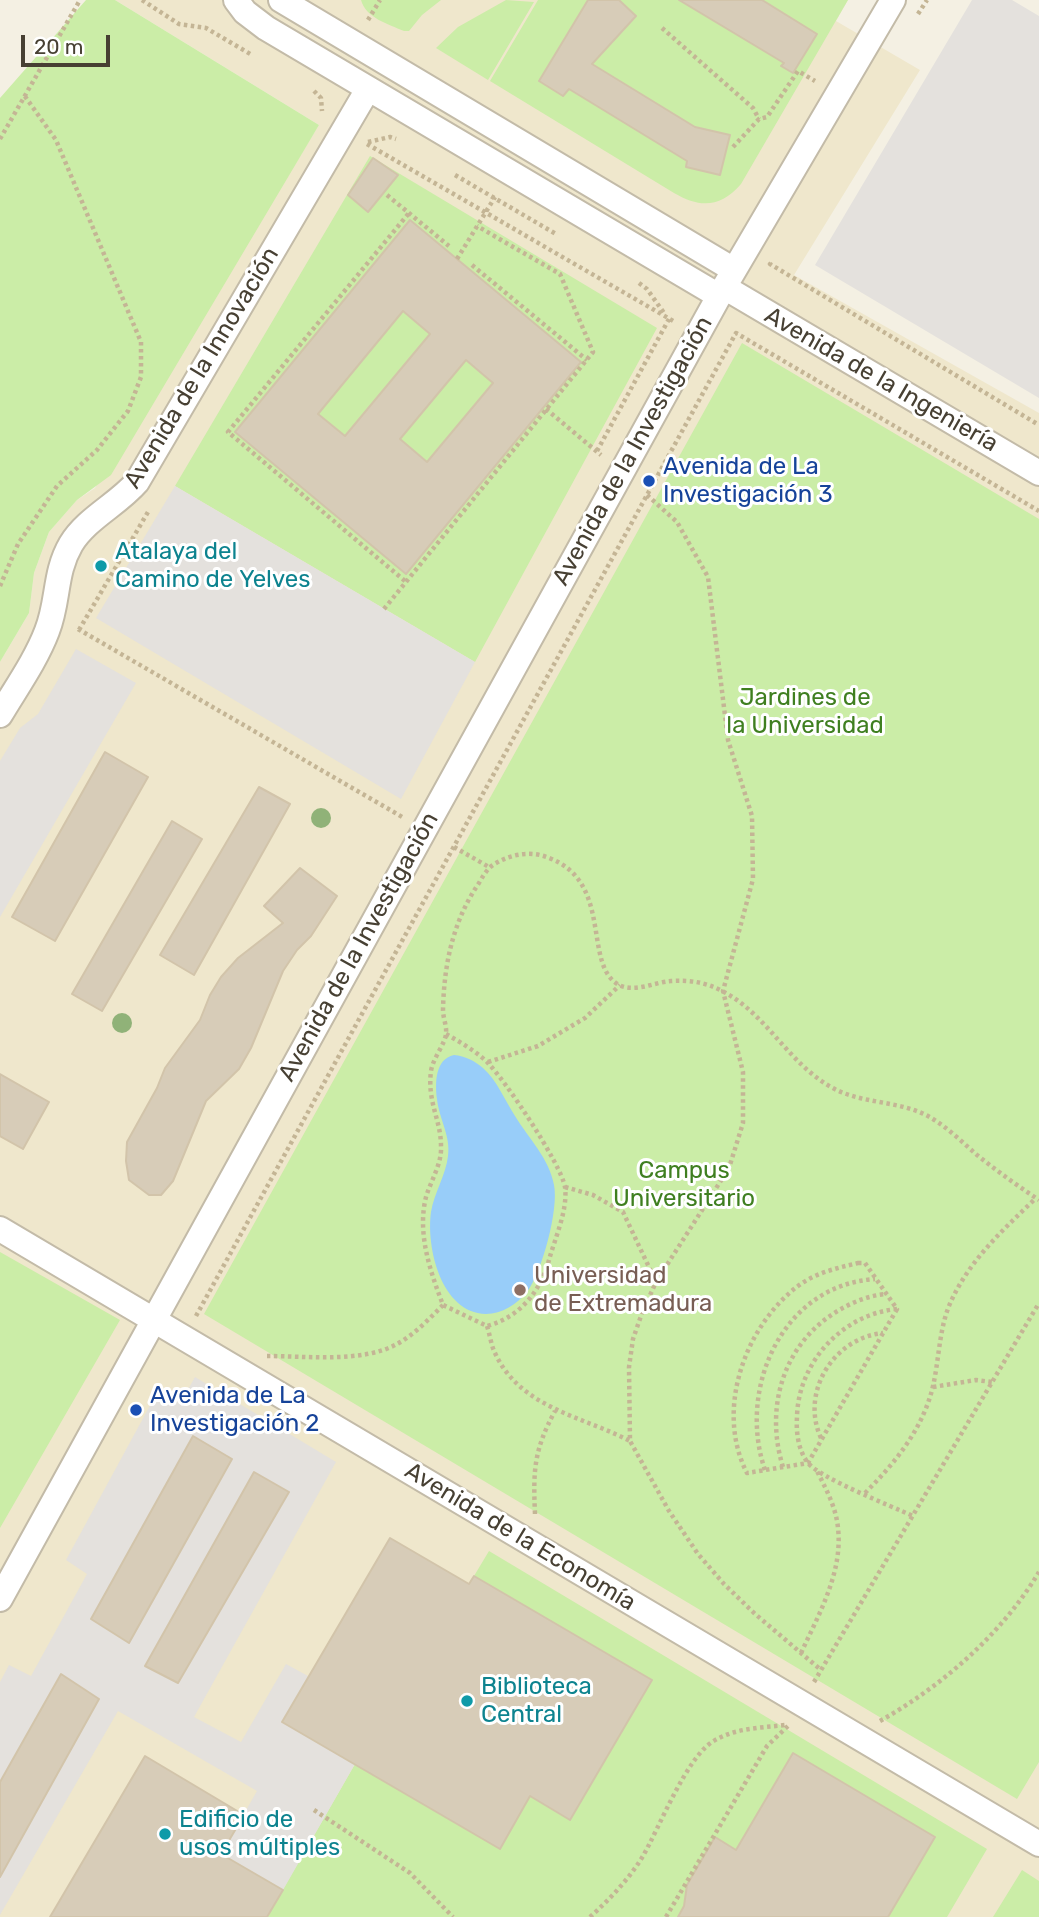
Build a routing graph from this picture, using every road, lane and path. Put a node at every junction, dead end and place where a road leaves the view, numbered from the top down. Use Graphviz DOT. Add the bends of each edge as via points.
graph roads {
  1 [pos="80,0"];
  2 [pos="142,0"];
  3 [pos="236,0"];
  4 [pos="281,0"];
  5 [pos="380,0"];
  6 [pos="893,0"];
  7 [pos="927,0"];
  8 [pos="368,20"];
  9 [pos="913,24"];
  10 [pos="662,28"];
  11 [pos="263,61"];
  12 [pos="303,85"];
  13 [pos="368,89"];
  14 [pos="838,94"];
  15 [pos="24,95"];
  16 [pos="759,119"];
  17 [pos="354,136"];
  18 [pos="0,139"];
  19 [pos="407,146"];
  20 [pos="733,147"];
  21 [pos="451,172"];
  22 [pos="510,173"];
  23 [pos="387,195"];
  24 [pos="495,198"];
  25 [pos="409,213"];
  26 [pos="486,213"];
  27 [pos="477,226"];
  28 [pos="562,238"];
  29 [pos="449,246"];
  30 [pos="777,252"];
  31 [pos="457,259"];
  32 [pos="472,265"];
  33 [pos="629,277"];
  34 [pos="725,284"];
  35 [pos="669,319"];
  36 [pos="587,360"];
  37 [pos="546,409"];
  38 [pos="1039,425"];
  39 [pos="597,451"];
  40 [pos="621,472"];
  41 [pos="1039,473"];
  42 [pos="647,495"];
  43 [pos="1039,511"];
  44 [pos="405,581"];
  45 [pos="0,586"];
  46 [pos="384,609"];
  47 [pos="53,614"];
  48 [pos="0,715"];
  49 [pos="424,829"];
  50 [pos="453,846"];
  51 [pos="489,867"];
  52 [pos="620,985"];
  53 [pos="723,992"];
  54 [pos="446,1034"];
  55 [pos="488,1062"];
  56 [pos="565,1187"];
  57 [pos="1038,1199"];
  58 [pos="0,1229"];
  59 [pos="876,1279"];
  60 [pos="656,1282"];
  61 [pos="887,1294"];
  62 [pos="1039,1303"];
  63 [pos="443,1305"];
  64 [pos="897,1309"];
  65 [pos="195,1316"];
  66 [pos="154,1320"];
  67 [pos="487,1326"];
  68 [pos="883,1333"];
  69 [pos="253,1378"];
  70 [pos="992,1382"];
  71 [pos="933,1387"];
  72 [pos="555,1411"];
  73 [pos="822,1439"];
  74 [pos="630,1441"];
  75 [pos="808,1463"];
  76 [pos="783,1467"];
  77 [pos="765,1470"];
  78 [pos="817,1471"];
  79 [pos="864,1493"];
  80 [pos="913,1516"];
  81 [pos="535,1546"];
  82 [pos="1039,1572"];
  83 [pos="0,1599"];
  84 [pos="801,1653"];
  85 [pos="821,1670"];
  86 [pos="802,1704"];
  87 [pos="789,1725"];
  88 [pos="867,1742"];
  89 [pos="314,1810"];
  90 [pos="1039,1844"];
  91 [pos="453,1917"];
  92 [pos="590,1917"];
  93 [pos="666,1917"];
  1 -- 15 [label="path"];
  2 -- 11 [label="path" via="179,24 206,28"];
  3 -- 13 [label="street" via="266,28"];
  4 -- 34 [label="street"];
  5 -- 8 [label="path"];
  6 -- 14 [label="street, Avenida de la Investigación"];
  7 -- 9 [label="path"];
  10 -- 16 [label="path" via="753,108"];
  12 -- 17 [label="path" via="321,98 323,116"];
  13 -- 17 [label="street, Avenida de la Innovación"];
  13 -- 22 [label="street"];
  14 -- 16 [label="path" via="798,71 767,117"];
  14 -- 34 [label="street, Avenida de la Investigación"];
  15 -- 18 [label="path"];
  15 -- 45 [label="path" via="56,140 141,342 141,377 128,411 97,450 57,486 18,544"];
  16 -- 20 [label="path"];
  17 -- 19 [label="path" via="390,137"];
  17 -- 26 [label="path"];
  17 -- 47 [label="street, Avenida de la Innovación" via="136,482 73,542 58,572"];
  21 -- 24 [label="path"];
  22 -- 24 [label="path"];
  22 -- 34 [label="street"];
  23 -- 25 [label="path"];
  24 -- 26 [label="path"];
  24 -- 28 [label="path"];
  25 -- 29 [label="path"];
  25 -- 44 [label="path" via="228,432"];
  26 -- 27 [label="path"];
  26 -- 35 [label="path"];
  27 -- 31 [label="path"];
  27 -- 36 [label="path" via="560,274 593,352"];
  30 -- 38 [label="path" via="770,264"];
  32 -- 36 [label="path"];
  33 -- 35 [label="path" via="647,289"];
  34 -- 40 [label="street, Avenida de la Investigación"];
  34 -- 41 [label="street, Avenida de la Ingeniería"];
  35 -- 39 [label="path"];
  36 -- 37 [label="path"];
  37 -- 39 [label="path"];
  37 -- 44 [label="path"];
  39 -- 40 [label="path"];
  40 -- 42 [label="path"];
  40 -- 49 [label="street, Avenida de la Investigación"];
  42 -- 43 [label="path" via="736,333"];
  42 -- 50 [label="path"];
  42 -- 53 [label="path" via="677,522 708,577 728,740 752,816 753,879"];
  44 -- 46 [label="path"];
  47 -- 48 [label="street, Avenida de la Innovación"];
  47 -- 49 [label="path"];
  49 -- 50 [label="path"];
  49 -- 66 [label="street, Avenida de la Investigación"];
  50 -- 51 [label="path"];
  50 -- 65 [label="path"];
  51 -- 52 [label="path" via="523,853 539,854 573,873 591,903 600,953 610,976"];
  51 -- 54 [label="path" via="456,923 450,944 443,1012"];
  52 -- 53 [label="path" via="636,988 699,981"];
  52 -- 55 [label="path" via="585,1018 538,1046"];
  53 -- 57 [label="path" via="750,1009 792,1057 833,1088 909,1107 930,1117"];
  53 -- 60 [label="path" via="743,1072 743,1123 729,1168"];
  54 -- 55 [label="path"];
  54 -- 63 [label="path" via="431,1070 432,1107 442,1147 422,1214 427,1254"];
  55 -- 56 [label="path" via="554,1159"];
  56 -- 60 [label="path" via="593,1195 623,1212"];
  56 -- 67 [label="path" via="562,1215 539,1285 517,1312"];
  57 -- 71 [label="path" via="988,1244 948,1307"];
  58 -- 66 [label="street, Avenida de la Economía"];
  59 -- 61 [label="path"];
  59 -- 77 [label="path" via="840,1287 813,1301 774,1347 761,1377 756,1408"];
  59 -- 77 [label="path" via="865,1263 827,1271 799,1285 755,1335 740,1368 734,1405 736,1438 747,1473"];
  60 -- 74 [label="path" via="633,1339"];
  61 -- 64 [label="path"];
  61 -- 76 [label="path" via="852,1303 827,1317 791,1356 780,1383 777,1411 776,1436"];
  62 -- 70 [label="path"];
  63 -- 67 [label="path"];
  63 -- 69 [label="path" via="397,1344 346,1356 262,1356"];
  64 -- 68 [label="path"];
  64 -- 75 [label="path" via="884,1310 842,1331 810,1365 797,1413 797,1433"];
  66 -- 69 [label="street, Avenida de la Economía"];
  66 -- 83 [label="street, Avenida de la Investigación"];
  67 -- 72 [label="path" via="495,1353 519,1386"];
  68 -- 73 [label="path"];
  68 -- 73 [label="path" via="846,1347 825,1371 817,1386 814,1416"];
  69 -- 81 [label="street, Avenida de la Economía"];
  70 -- 71 [label="path"];
  70 -- 80 [label="path"];
  71 -- 79 [label="path" via="917,1430"];
  72 -- 74 [label="path"];
  72 -- 81 [label="path" via="535,1461"];
  73 -- 75 [label="path"];
  74 -- 84 [label="path" via="698,1554 754,1613"];
  75 -- 76 [label="path"];
  75 -- 78 [label="path"];
  76 -- 77 [label="path"];
  78 -- 79 [label="path"];
  78 -- 84 [label="path" via="832,1502 838,1549 831,1583"];
  79 -- 80 [label="path"];
  80 -- 85 [label="path"];
  81 -- 86 [label="street, Avenida de la Economía"];
  82 -- 88 [label="path" via="1021,1600 977,1648 918,1698 878,1722"];
  84 -- 85 [label="path"];
  85 -- 86 [label="path"];
  86 -- 87 [label="path"];
  86 -- 88 [label="street, Avenida de la Economía"];
  87 -- 92 [label="path" via="740,1729 710,1743 692,1764 641,1858"];
  87 -- 93 [label="path" via="767,1746"];
  88 -- 90 [label="street, Avenida de la Economía"];
  89 -- 91 [label="path" via="410,1873"];
}
